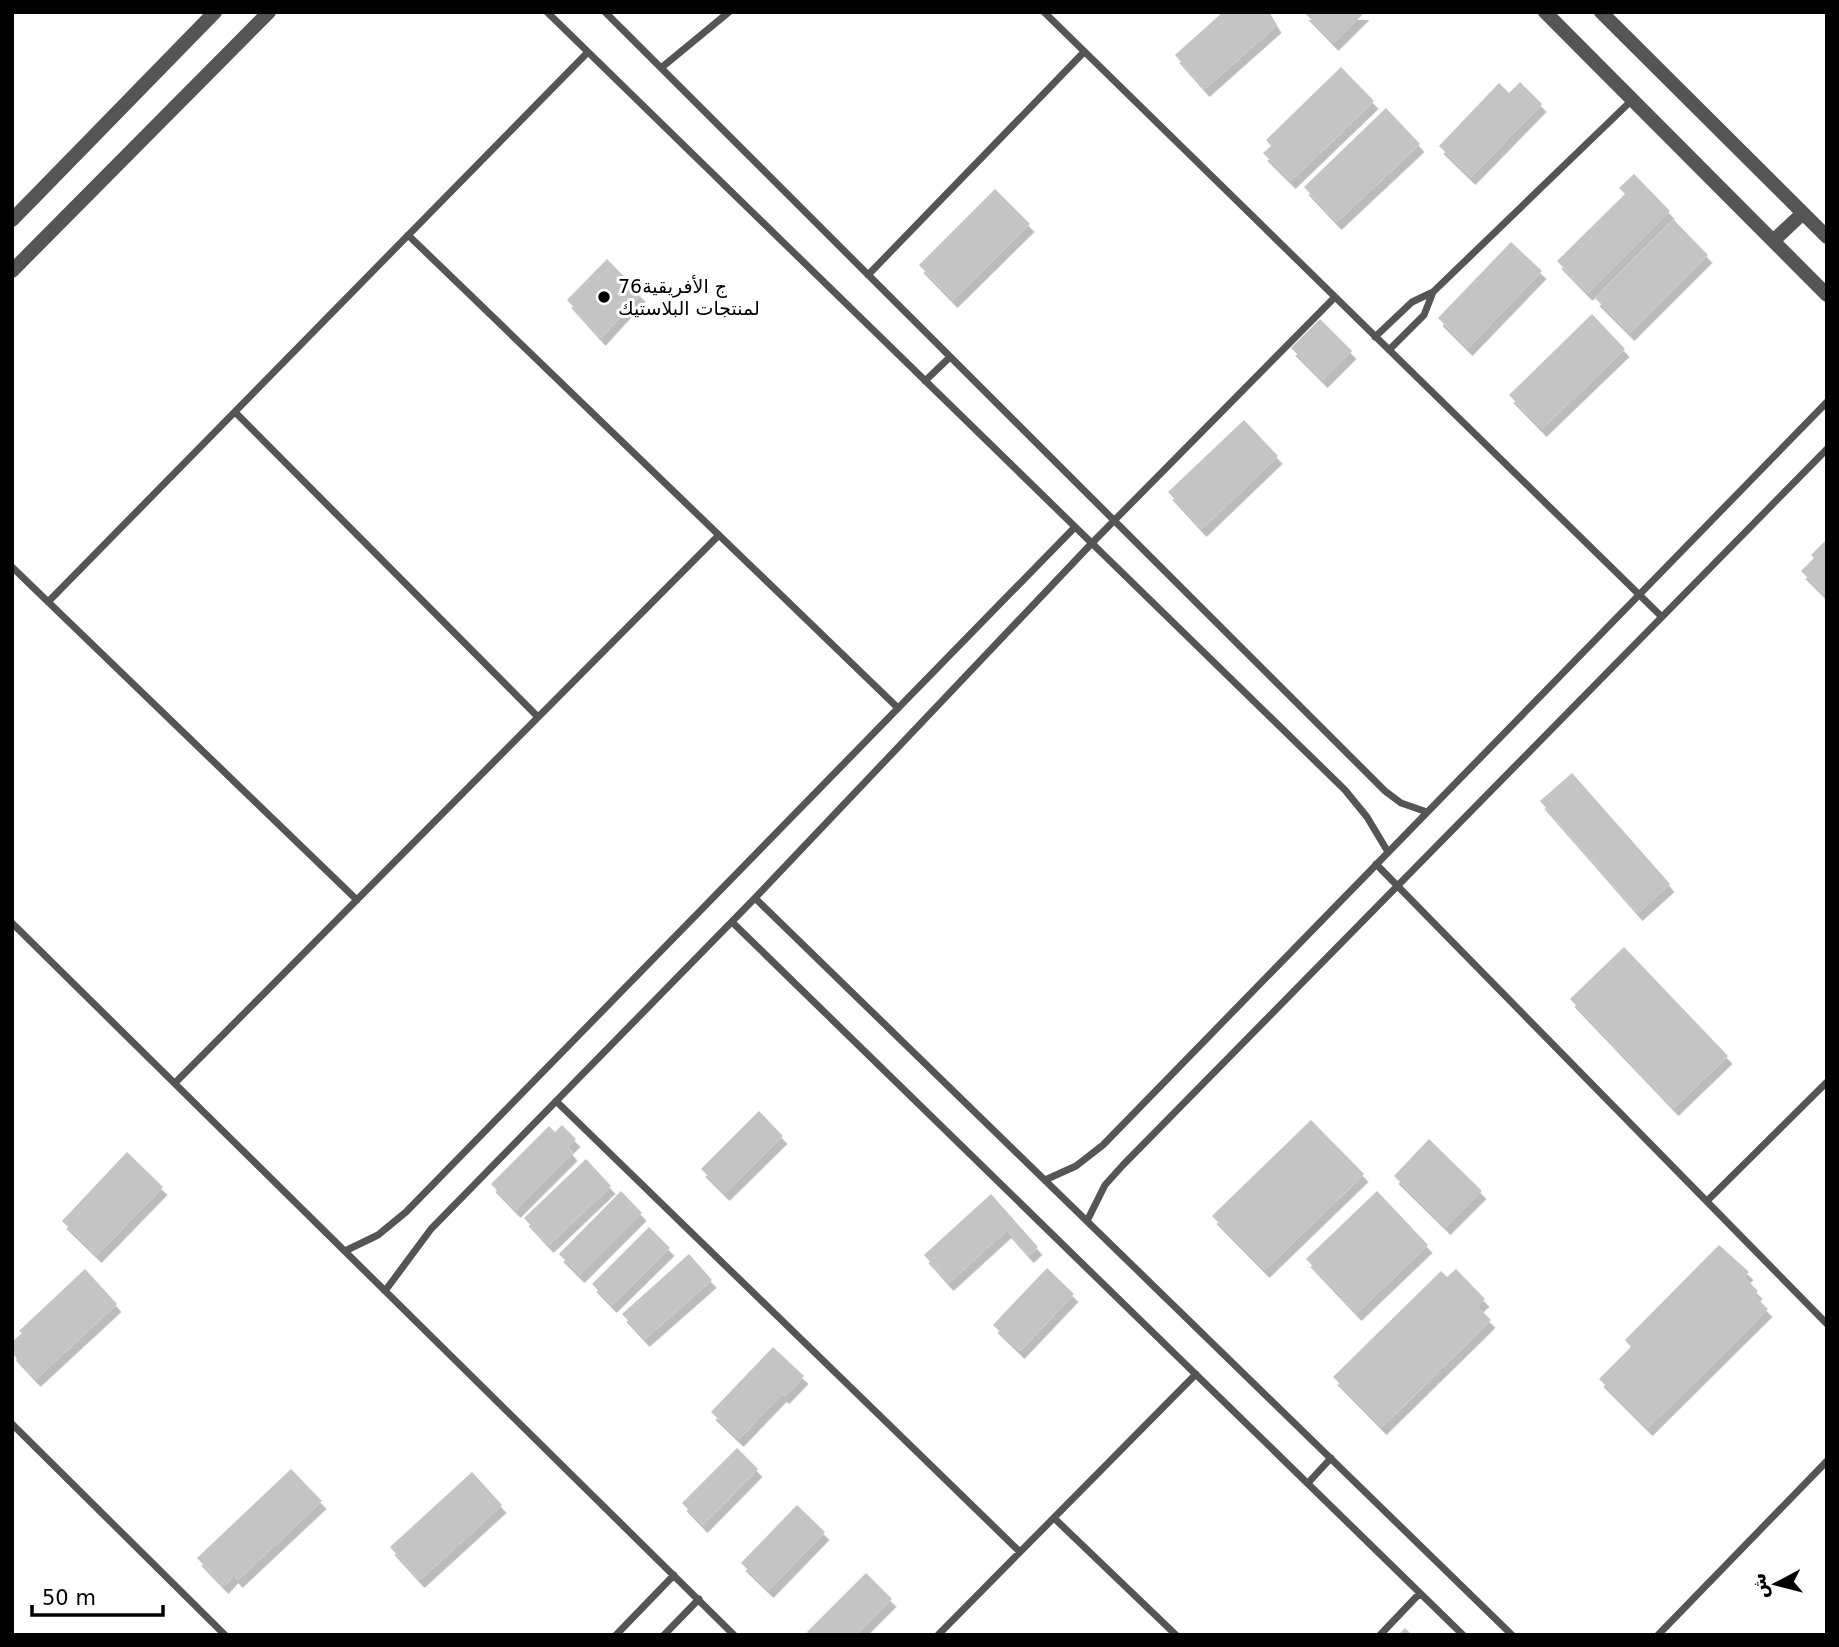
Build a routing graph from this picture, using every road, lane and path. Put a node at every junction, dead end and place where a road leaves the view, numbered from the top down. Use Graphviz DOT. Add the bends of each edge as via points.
graph roads {
  1 [pos="215,12"];
  2 [pos="269,12"];
  3 [pos="547,12"];
  4 [pos="605,12"];
  5 [pos="729,12"];
  6 [pos="1044,12"];
  7 [pos="1545,12"];
  8 [pos="1601,12"];
  9 [pos="588,52"];
  10 [pos="1084,52"];
  11 [pos="661,68"];
  12 [pos="1632,100"];
  13 [pos="1803,214"];
  14 [pos="12,220"];
  15 [pos="408,235"];
  16 [pos="1827,237"];
  17 [pos="1773,241"];
  18 [pos="12,271"];
  19 [pos="868,275"];
  20 [pos="1433,292"];
  21 [pos="1827,295"];
  22 [pos="1335,297"];
  23 [pos="1375,337"];
  24 [pos="1389,350"];
  25 [pos="950,357"];
  26 [pos="925,381"];
  27 [pos="1827,402"];
  28 [pos="235,412"];
  29 [pos="1827,449"];
  30 [pos="1114,521"];
  31 [pos="1075,527"];
  32 [pos="719,535"];
  33 [pos="1092,543"];
  34 [pos="12,567"];
  35 [pos="1639,594"];
  36 [pos="48,602"];
  37 [pos="1662,617"];
  38 [pos="898,708"];
  39 [pos="538,718"];
  40 [pos="1427,812"];
  41 [pos="1388,852"];
  42 [pos="1376,864"];
  43 [pos="1398,886"];
  44 [pos="755,898"];
  45 [pos="357,900"];
  46 [pos="732,922"];
  47 [pos="12,923"];
  48 [pos="1827,1082"];
  49 [pos="175,1083"];
  50 [pos="556,1101"];
  51 [pos="1045,1180"];
  52 [pos="1707,1201"];
  53 [pos="1087,1221"];
  54 [pos="345,1251"];
  55 [pos="385,1291"];
  56 [pos="1827,1324"];
  57 [pos="1196,1374"];
  58 [pos="12,1424"];
  59 [pos="1331,1458"];
  60 [pos="1827,1461"];
  61 [pos="1308,1483"];
  62 [pos="1054,1518"];
  63 [pos="1020,1552"];
  64 [pos="674,1575"];
  65 [pos="1420,1593"];
  66 [pos="699,1600"];
  67 [pos="225,1635"];
  68 [pos="616,1635"];
  69 [pos="664,1635"];
  70 [pos="734,1635"];
  71 [pos="938,1635"];
  72 [pos="1176,1635"];
  73 [pos="1380,1635"];
  74 [pos="1462,1635"];
  75 [pos="1512,1635"];
  76 [pos="1658,1635"];
  1 -- 14 [label="street"];
  2 -- 18 [label="street"];
  3 -- 9 [label="lane"];
  4 -- 11 [label="lane"];
  5 -- 11 [label="lane"];
  6 -- 10 [label="lane"];
  7 -- 12 [label="street"];
  8 -- 13 [label="street"];
  9 -- 15 [label="lane"];
  9 -- 26 [label="lane"];
  10 -- 19 [label="lane"];
  10 -- 22 [label="lane"];
  11 -- 19 [label="lane"];
  12 -- 17 [label="street"];
  12 -- 20 [label="lane"];
  13 -- 16 [label="street"];
  13 -- 17 [label="street"];
  15 -- 28 [label="lane"];
  15 -- 32 [label="lane"];
  17 -- 21 [label="street"];
  19 -- 25 [label="lane"];
  20 -- 23 [label="lane" via="1412,302"];
  20 -- 24 [label="lane" via="1424,315"];
  22 -- 23 [label="lane"];
  22 -- 30 [label="lane"];
  23 -- 24 [label="lane"];
  24 -- 35 [label="lane"];
  25 -- 26 [label="lane"];
  25 -- 30 [label="lane"];
  26 -- 31 [label="lane"];
  27 -- 35 [label="lane"];
  28 -- 36 [label="lane"];
  28 -- 39 [label="lane"];
  29 -- 37 [label="lane"];
  30 -- 33 [label="lane"];
  30 -- 40 [label="lane" via="1385,791 1401,803"];
  31 -- 33 [label="lane"];
  31 -- 38 [label="lane"];
  32 -- 38 [label="lane"];
  32 -- 39 [label="lane"];
  33 -- 41 [label="lane" via="1345,790"];
  33 -- 44 [label="lane"];
  34 -- 36 [label="lane"];
  35 -- 37 [label="lane"];
  35 -- 40 [label="lane"];
  36 -- 45 [label="lane"];
  37 -- 43 [label="lane"];
  38 -- 54 [label="lane" via="406,1212 378,1235"];
  39 -- 45 [label="lane"];
  40 -- 41 [label="lane"];
  41 -- 42 [label="lane"];
  42 -- 43 [label="lane"];
  42 -- 51 [label="lane" via="1102,1145 1076,1166"];
  43 -- 52 [label="lane"];
  43 -- 53 [label="lane" via="1114,1175"];
  44 -- 46 [label="lane"];
  44 -- 51 [label="lane"];
  45 -- 49 [label="lane"];
  46 -- 50 [label="lane"];
  46 -- 57 [label="lane"];
  47 -- 49 [label="lane"];
  48 -- 52 [label="lane"];
  49 -- 54 [label="lane"];
  50 -- 55 [label="lane" via="424,1236"];
  50 -- 63 [label="lane"];
  51 -- 53 [label="lane"];
  52 -- 56 [label="lane"];
  53 -- 59 [label="lane"];
  54 -- 55 [label="lane"];
  55 -- 64 [label="lane"];
  57 -- 61 [label="lane"];
  57 -- 62 [label="lane"];
  58 -- 67 [label="lane"];
  59 -- 61 [label="lane"];
  59 -- 75 [label="lane"];
  60 -- 76 [label="lane"];
  61 -- 65 [label="lane"];
  62 -- 63 [label="lane"];
  62 -- 72 [label="lane"];
  63 -- 71 [label="lane"];
  64 -- 66 [label="lane"];
  64 -- 68 [label="lane"];
  65 -- 73 [label="lane"];
  65 -- 74 [label="lane"];
  66 -- 69 [label="lane"];
  66 -- 70 [label="lane"];
}
